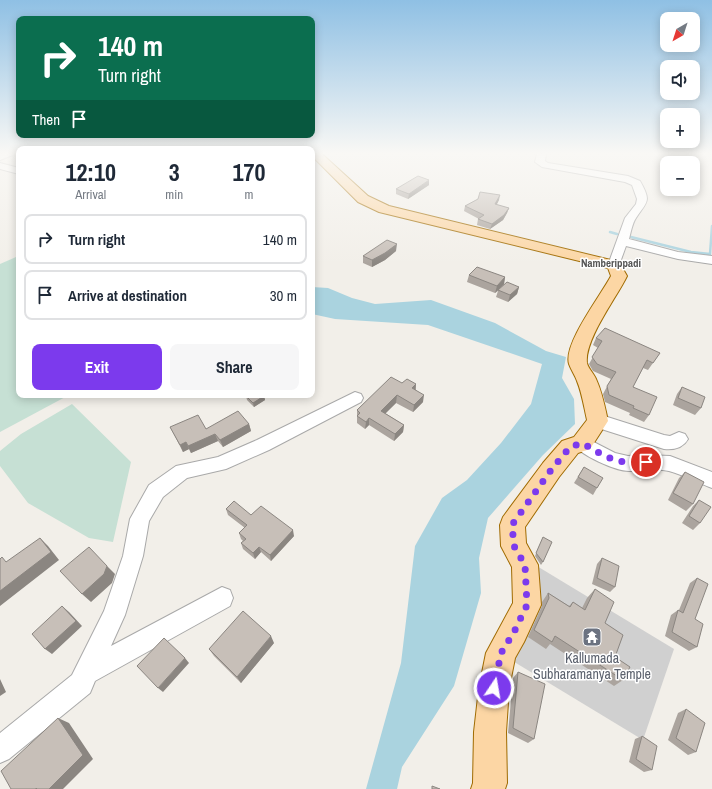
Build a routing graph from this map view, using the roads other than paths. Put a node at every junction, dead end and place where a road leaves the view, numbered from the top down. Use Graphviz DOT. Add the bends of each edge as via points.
graph roads {
  1 [pos="354,191"];
  2 [pos="639,191"];
  3 [pos="622,241"];
  4 [pos="712,260"];
  5 [pos="614,265"];
  6 [pos="354,398"];
  7 [pos="598,421"];
  8 [pos="679,439"];
  9 [pos="582,443"];
  10 [pos="712,480"];
  11 [pos="222,598"];
  12 [pos="86,673"];
  13 [pos="0,750"];
  14 [pos="488,789"];
  1 -- 5 [label="main road" via="362,198 384,209"];
  2 -- 3 [label="street" via="641,205 630,218"];
  3 -- 4 [label="street" via="672,254"];
  3 -- 5 [label="street"];
  5 -- 7 [label="main road" via="619,276 588,327 578,363 587,380"];
  6 -- 12 [label="street" via="220,464 182,471 156,491 140,519 133,556 114,615"];
  7 -- 8 [label="street" via="664,442 672,443"];
  7 -- 9 [label="main road"];
  9 -- 10 [label="street" via="610,459 628,464 670,464"];
  9 -- 14 [label="main road" via="570,447 512,525 514,546 525,565 527,605 501,653 491,717"];
  11 -- 12 [label="street"];
  12 -- 13 [label="street" via="81,684"];
}
